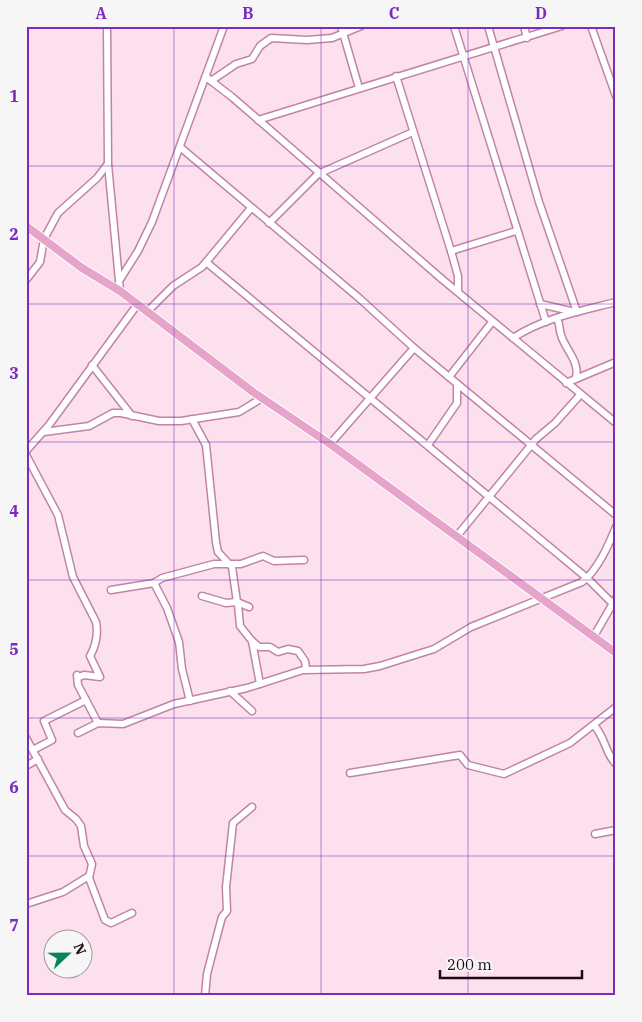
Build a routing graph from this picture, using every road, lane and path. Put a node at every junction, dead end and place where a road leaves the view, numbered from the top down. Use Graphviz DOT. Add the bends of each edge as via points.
graph roads {
  1 [pos="107,26"];
  2 [pos="224,26"];
  3 [pos="361,26"];
  4 [pos="454,26"];
  5 [pos="488,26"];
  6 [pos="524,26"];
  7 [pos="562,26"];
  8 [pos="590,26"];
  9 [pos="342,30"];
  10 [pos="527,38"];
  11 [pos="494,49"];
  12 [pos="464,57"];
  13 [pos="396,76"];
  14 [pos="208,79"];
  15 [pos="359,88"];
  16 [pos="616,96"];
  17 [pos="258,120"];
  18 [pos="413,132"];
  19 [pos="180,147"];
  20 [pos="108,164"];
  21 [pos="318,174"];
  22 [pos="250,208"];
  23 [pos="269,224"];
  24 [pos="26,226"];
  25 [pos="516,231"];
  26 [pos="44,239"];
  27 [pos="451,252"];
  28 [pos="206,262"];
  29 [pos="26,280"];
  30 [pos="119,281"];
  31 [pos="120,291"];
  32 [pos="458,292"];
  33 [pos="616,302"];
  34 [pos="540,304"];
  35 [pos="137,305"];
  36 [pos="146,312"];
  37 [pos="576,312"];
  38 [pos="556,319"];
  39 [pos="492,322"];
  40 [pos="546,322"];
  41 [pos="513,338"];
  42 [pos="414,348"];
  43 [pos="616,362"];
  44 [pos="92,366"];
  45 [pos="449,377"];
  46 [pos="576,377"];
  47 [pos="566,383"];
  48 [pos="458,384"];
  49 [pos="580,394"];
  50 [pos="262,398"];
  51 [pos="370,398"];
  52 [pos="133,416"];
  53 [pos="192,419"];
  54 [pos="615,422"];
  55 [pos="44,432"];
  56 [pos="330,444"];
  57 [pos="428,445"];
  58 [pos="532,447"];
  59 [pos="26,451"];
  60 [pos="26,455"];
  61 [pos="488,496"];
  62 [pos="616,514"];
  63 [pos="616,527"];
  64 [pos="456,536"];
  65 [pos="304,560"];
  66 [pos="230,562"];
  67 [pos="587,578"];
  68 [pos="154,583"];
  69 [pos="111,590"];
  70 [pos="202,596"];
  71 [pos="542,599"];
  72 [pos="614,600"];
  73 [pos="238,603"];
  74 [pos="249,607"];
  75 [pos="594,636"];
  76 [pos="252,641"];
  77 [pos="616,653"];
  78 [pos="306,669"];
  79 [pos="260,684"];
  80 [pos="230,691"];
  81 [pos="86,700"];
  82 [pos="190,701"];
  83 [pos="616,707"];
  84 [pos="252,711"];
  85 [pos="98,723"];
  86 [pos="594,725"];
  87 [pos="78,733"];
  88 [pos="26,738"];
  89 [pos="33,750"];
  90 [pos="38,759"];
  91 [pos="616,764"];
  92 [pos="26,766"];
  93 [pos="350,773"];
  94 [pos="252,807"];
  95 [pos="616,830"];
  96 [pos="595,834"];
  97 [pos="89,876"];
  98 [pos="26,904"];
  99 [pos="132,913"];
  100 [pos="205,996"];
  1 -- 20 [label="street"];
  2 -- 14 [label="street"];
  3 -- 9 [label="street"];
  4 -- 12 [label="street"];
  5 -- 11 [label="street"];
  6 -- 10 [label="street"];
  7 -- 10 [label="street"];
  8 -- 16 [label="street"];
  9 -- 14 [label="street" via="332,38 271,38 260,46 252,59"];
  9 -- 15 [label="street"];
  10 -- 11 [label="street"];
  11 -- 12 [label="street"];
  11 -- 37 [label="street"];
  12 -- 13 [label="street"];
  12 -- 25 [label="street"];
  13 -- 15 [label="street"];
  13 -- 18 [label="street"];
  14 -- 17 [label="street"];
  14 -- 19 [label="street"];
  15 -- 17 [label="street"];
  17 -- 21 [label="street"];
  18 -- 21 [label="street"];
  18 -- 27 [label="street"];
  19 -- 22 [label="street"];
  19 -- 30 [label="street" via="149,230"];
  20 -- 26 [label="street" via="58,213"];
  20 -- 30 [label="street"];
  21 -- 23 [label="street"];
  21 -- 32 [label="street"];
  22 -- 23 [label="street"];
  22 -- 28 [label="street"];
  23 -- 42 [label="street"];
  24 -- 26 [label="main road"];
  25 -- 27 [label="street"];
  25 -- 34 [label="street"];
  26 -- 29 [label="street" via="40,262"];
  26 -- 31 [label="main road"];
  27 -- 32 [label="street" via="458,276"];
  28 -- 36 [label="street" via="197,272 173,286"];
  28 -- 51 [label="street"];
  30 -- 31 [label="street"];
  31 -- 35 [label="main road"];
  32 -- 39 [label="street"];
  33 -- 37 [label="street"];
  34 -- 37 [label="street"];
  34 -- 40 [label="street"];
  35 -- 36 [label="main road"];
  35 -- 44 [label="street"];
  36 -- 50 [label="main road"];
  37 -- 38 [label="street"];
  38 -- 40 [label="street"];
  38 -- 46 [label="street" via="572,355"];
  39 -- 41 [label="street"];
  39 -- 45 [label="street"];
  40 -- 41 [label="street"];
  41 -- 47 [label="street"];
  42 -- 45 [label="street"];
  42 -- 51 [label="street"];
  43 -- 46 [label="street"];
  44 -- 52 [label="street"];
  44 -- 55 [label="street"];
  45 -- 48 [label="street"];
  46 -- 47 [label="street"];
  47 -- 49 [label="street"];
  48 -- 57 [label="street" via="457,403"];
  48 -- 58 [label="street"];
  49 -- 54 [label="street"];
  49 -- 58 [label="street"];
  50 -- 53 [label="street" via="239,412"];
  50 -- 56 [label="main road"];
  51 -- 56 [label="street"];
  51 -- 57 [label="street"];
  52 -- 53 [label="street" via="159,421"];
  52 -- 55 [label="street" via="113,414 89,426"];
  53 -- 66 [label="street" via="207,452 211,516 217,550"];
  55 -- 59 [label="street"];
  56 -- 64 [label="main road"];
  57 -- 61 [label="street"];
  58 -- 61 [label="street"];
  58 -- 62 [label="street"];
  60 -- 81 [label="street" via="58,515 73,577 98,629 90,656 100,677 77,675 77,684"];
  61 -- 64 [label="street"];
  61 -- 67 [label="street"];
  63 -- 67 [label="street"];
  64 -- 71 [label="main road"];
  65 -- 66 [label="street" via="274,561 263,556 241,564"];
  66 -- 68 [label="street" via="162,578"];
  66 -- 73 [label="street"];
  67 -- 71 [label="street"];
  67 -- 72 [label="street"];
  68 -- 69 [label="street"];
  68 -- 82 [label="street" via="179,642"];
  70 -- 73 [label="street"];
  71 -- 75 [label="main road"];
  71 -- 78 [label="street" via="471,627 434,649 380,666"];
  72 -- 75 [label="street"];
  73 -- 74 [label="street"];
  73 -- 76 [label="street" via="240,626"];
  75 -- 77 [label="main road"];
  76 -- 78 [label="street" via="259,647 270,647 278,652 288,649 298,652"];
  76 -- 79 [label="street"];
  78 -- 79 [label="street"];
  79 -- 80 [label="street"];
  80 -- 82 [label="street"];
  80 -- 84 [label="street"];
  81 -- 85 [label="street"];
  81 -- 89 [label="street" via="44,721 52,740"];
  82 -- 85 [label="street" via="125,724"];
  83 -- 86 [label="street"];
  85 -- 87 [label="street"];
  86 -- 91 [label="street" via="604,738 608,756"];
  86 -- 93 [label="street" via="565,745 504,774 468,765 460,755"];
  88 -- 89 [label="street"];
  89 -- 90 [label="street"];
  90 -- 92 [label="street"];
  90 -- 97 [label="street" via="65,810 81,826 84,846 92,864"];
  94 -- 100 [label="street" via="233,823 226,911 207,974"];
  95 -- 96 [label="street"];
  97 -- 98 [label="street" via="63,892"];
  97 -- 99 [label="street" via="107,922"];
}
